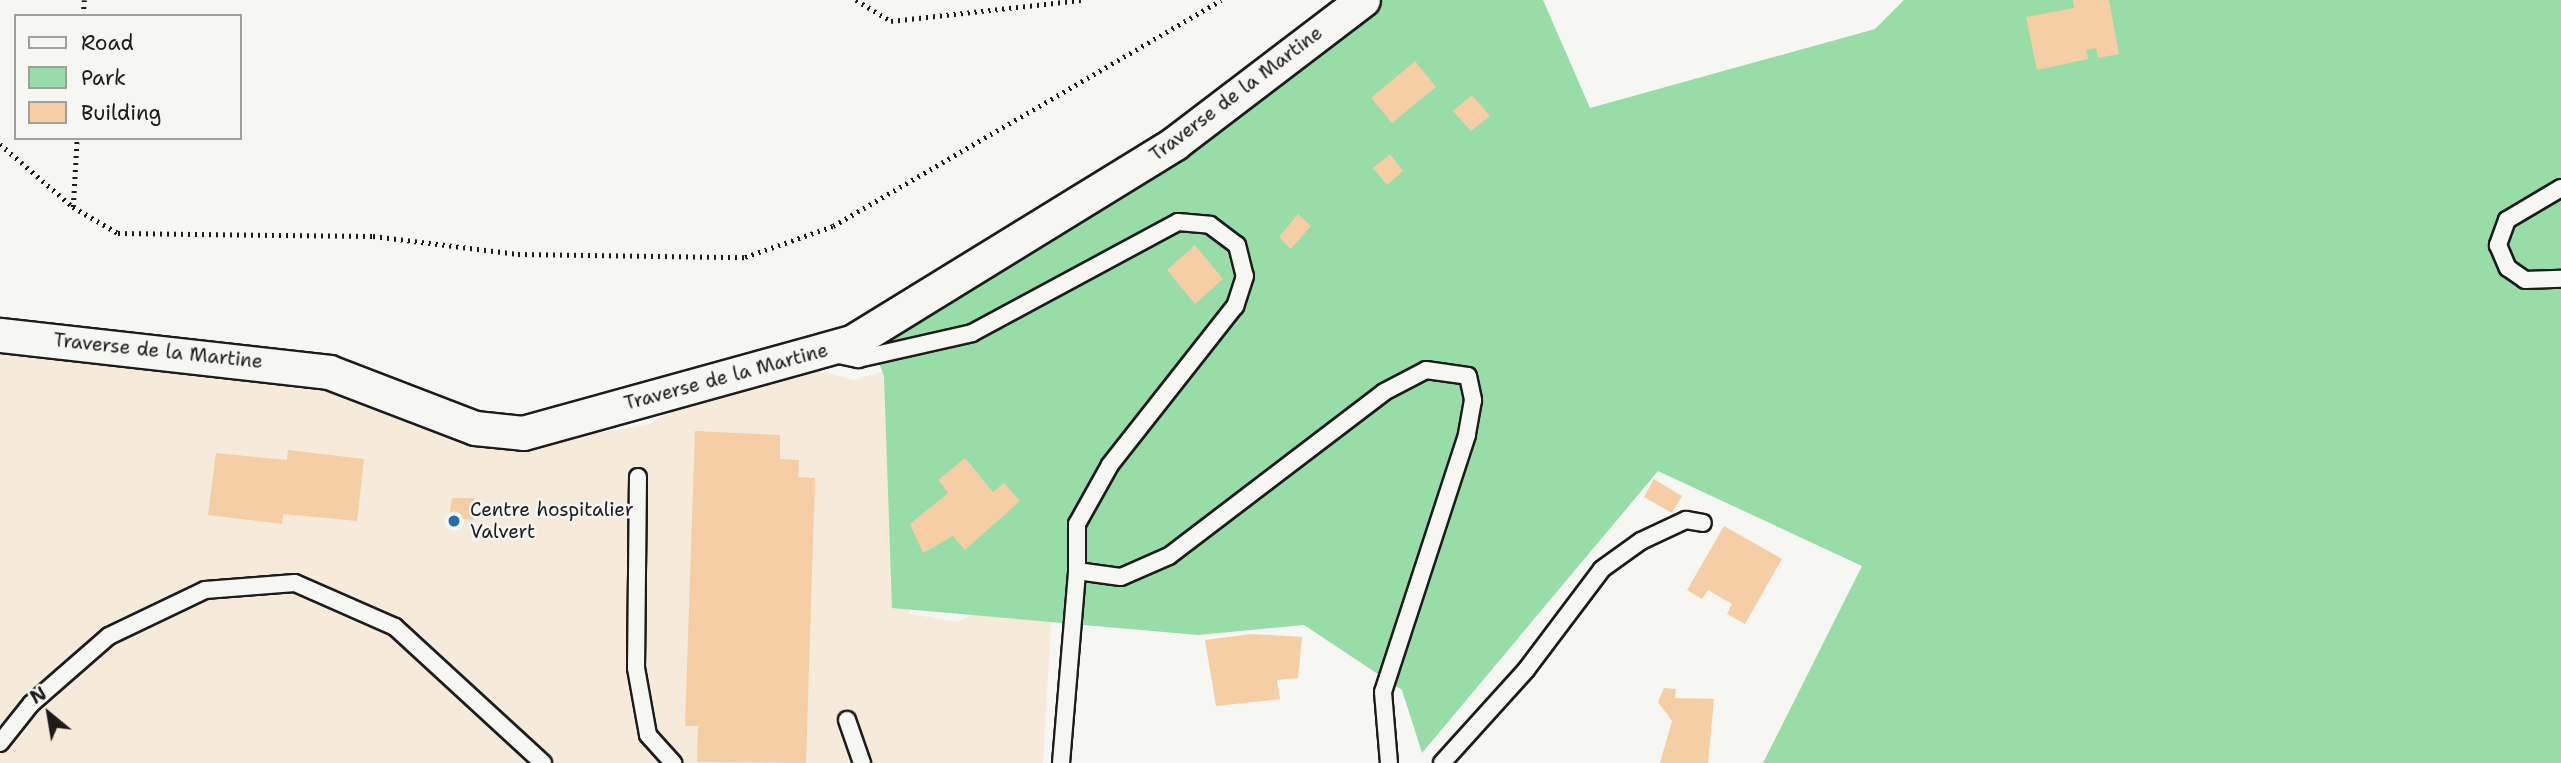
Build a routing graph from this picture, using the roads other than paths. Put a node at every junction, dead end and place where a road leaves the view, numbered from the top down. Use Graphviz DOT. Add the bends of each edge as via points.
graph roads {
  1 [pos="1363,0"];
  2 [pos="2561,188"];
  3 [pos="2561,279"];
  4 [pos="0,335"];
  5 [pos="821,352"];
  6 [pos="638,477"];
  7 [pos="1703,523"];
  8 [pos="1077,570"];
  9 [pos="847,720"];
  10 [pos="0,743"];
  11 [pos="543,763"];
  12 [pos="673,763"];
  13 [pos="862,763"];
  14 [pos="1061,763"];
  15 [pos="1389,763"];
  16 [pos="1442,763"];
  1 -- 5 [label="street, Traverse de la Martine" via="1175,143 852,342"];
  2 -- 3 [label="lane" via="2507,219 2498,245 2508,268 2525,279"];
  4 -- 5 [label="street, Traverse de la Martine" via="329,372 475,428 523,433"];
  5 -- 8 [label="lane" via="858,359 972,333 1178,222 1210,226 1237,245 1245,276 1235,306 1110,465 1077,524"];
  6 -- 12 [label="lane" via="636,668 648,735"];
  7 -- 16 [label="lane" via="1686,520 1641,541 1602,569 1526,670"];
  8 -- 14 [label="lane"];
  8 -- 15 [label="lane" via="1121,577 1169,556 1384,391 1426,370 1468,376 1473,400 1467,435 1384,692"];
  9 -- 13 [label="lane"];
  10 -- 11 [label="lane" via="31,705 109,636 205,590 295,583 395,627"];
}
